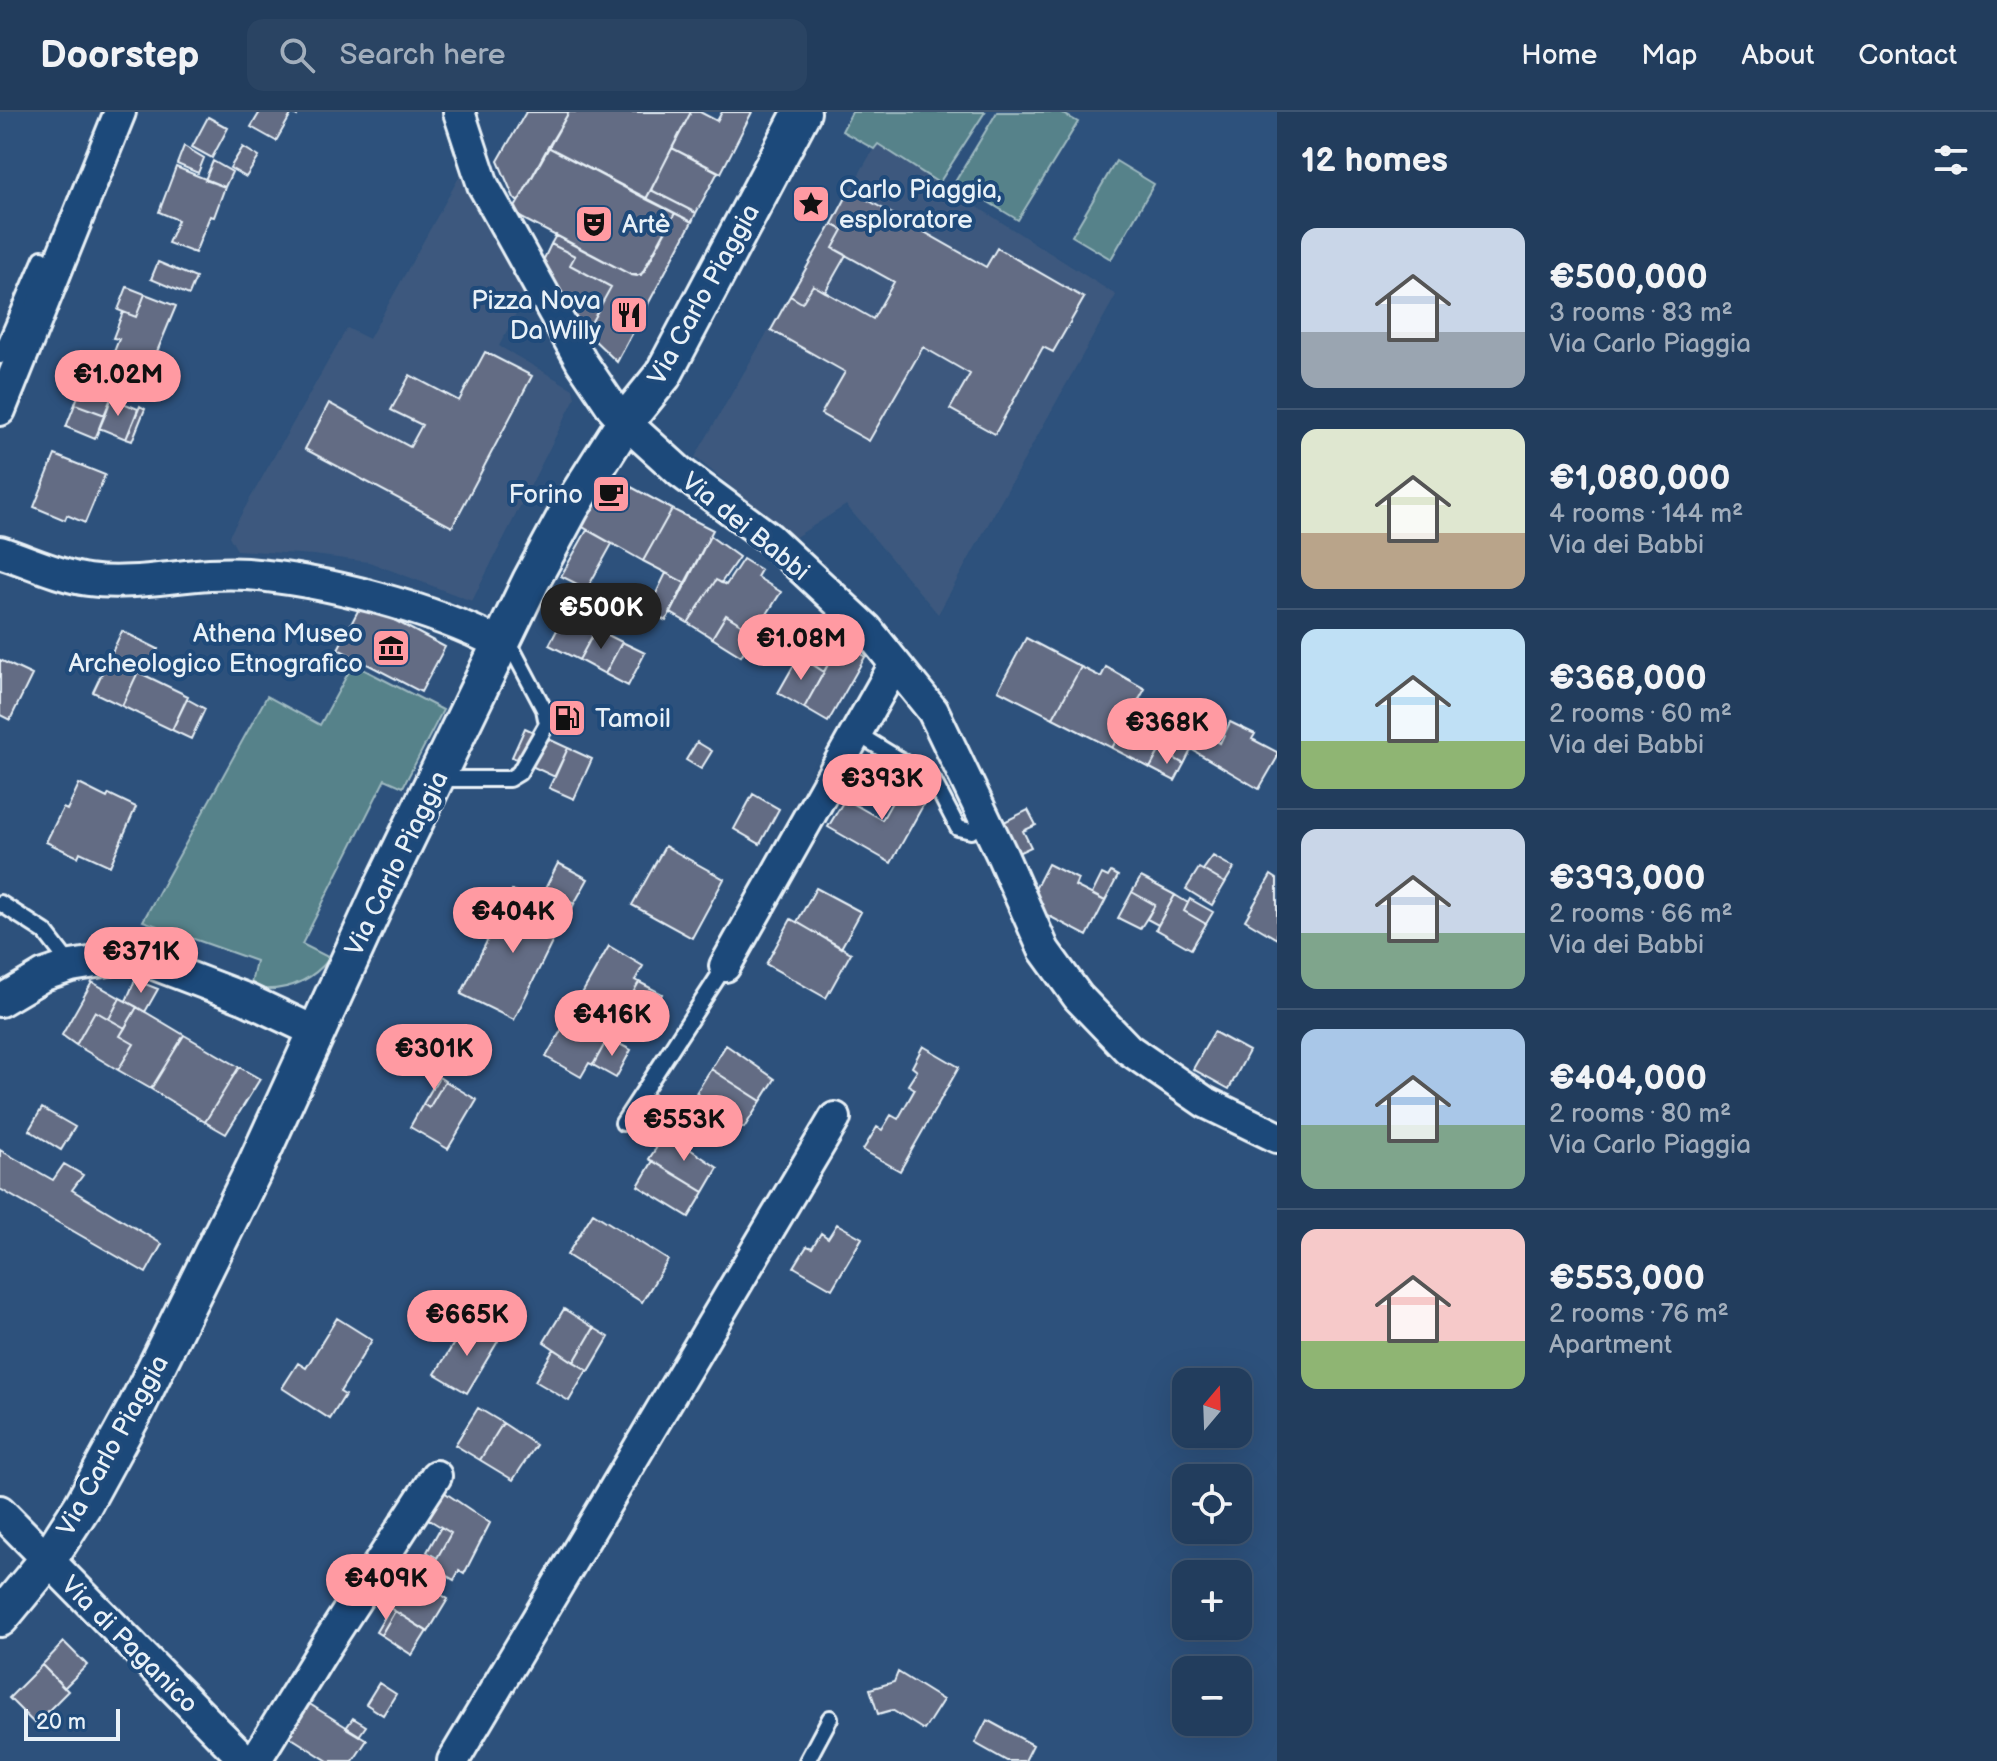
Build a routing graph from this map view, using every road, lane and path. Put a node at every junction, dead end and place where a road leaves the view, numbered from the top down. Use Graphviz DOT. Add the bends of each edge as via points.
graph roads {
  1 [pos="120,112"];
  2 [pos="459,112"];
  3 [pos="802,112"];
  4 [pos="42,258"];
  5 [pos="0,356"];
  6 [pos="0,410"];
  7 [pos="625,422"];
  8 [pos="0,552"];
  9 [pos="502,639"];
  10 [pos="895,664"];
  11 [pos="856,733"];
  12 [pos="436,778"];
  13 [pos="985,820"];
  14 [pos="0,903"];
  15 [pos="71,966"];
  16 [pos="725,966"];
  17 [pos="0,1001"];
  18 [pos="316,1032"];
  19 [pos="835,1118"];
  20 [pos="623,1123"];
  21 [pos="1277,1137"];
  22 [pos="436,1476"];
  23 [pos="0,1511"];
  24 [pos="47,1561"];
  25 [pos="0,1618"];
  26 [pos="830,1718"];
  27 [pos="246,1761"];
  28 [pos="255,1761"];
  29 [pos="453,1761"];
  30 [pos="807,1761"];
  1 -- 6 [label="street"];
  2 -- 7 [label="street, Via dei Babbi" via="483,185 581,361"];
  3 -- 7 [label="street, Via Carlo Piaggia" via="663,375"];
  4 -- 5 [label="lane"];
  7 -- 9 [label="street, Via Carlo Piaggia" via="571,507"];
  7 -- 10 [label="street, Via dei Babbi" via="680,472 769,538 867,629"];
  8 -- 9 [label="street" via="85,580 243,574 299,580 407,607"];
  9 -- 12 [label="street, Via Carlo Piaggia"];
  9 -- 12 [label="lane" via="544,709 547,724 519,773 509,779"];
  10 -- 11 [label="street"];
  10 -- 13 [label="street, Via dei Babbi" via="933,711"];
  11 -- 13 [label="lane" via="933,780 958,828 971,831"];
  11 -- 16 [label="street"];
  12 -- 18 [label="street, Via Carlo Piaggia"];
  13 -- 21 [label="street, Via dei Babbi" via="1044,950 1078,997 1128,1049 1205,1102"];
  14 -- 15 [label="lane" via="45,932"];
  15 -- 17 [label="street"];
  15 -- 18 [label="street" via="133,956"];
  16 -- 20 [label="lane"];
  18 -- 24 [label="street, Via Carlo Piaggia" via="135,1410"];
  19 -- 29 [label="street"];
  22 -- 28 [label="street"];
  23 -- 24 [label="street, Via di Paganico"];
  24 -- 25 [label="street, Via Carlo Piaggia"];
  24 -- 27 [label="street, Via di Paganico"];
  26 -- 30 [label="lane"];
}
